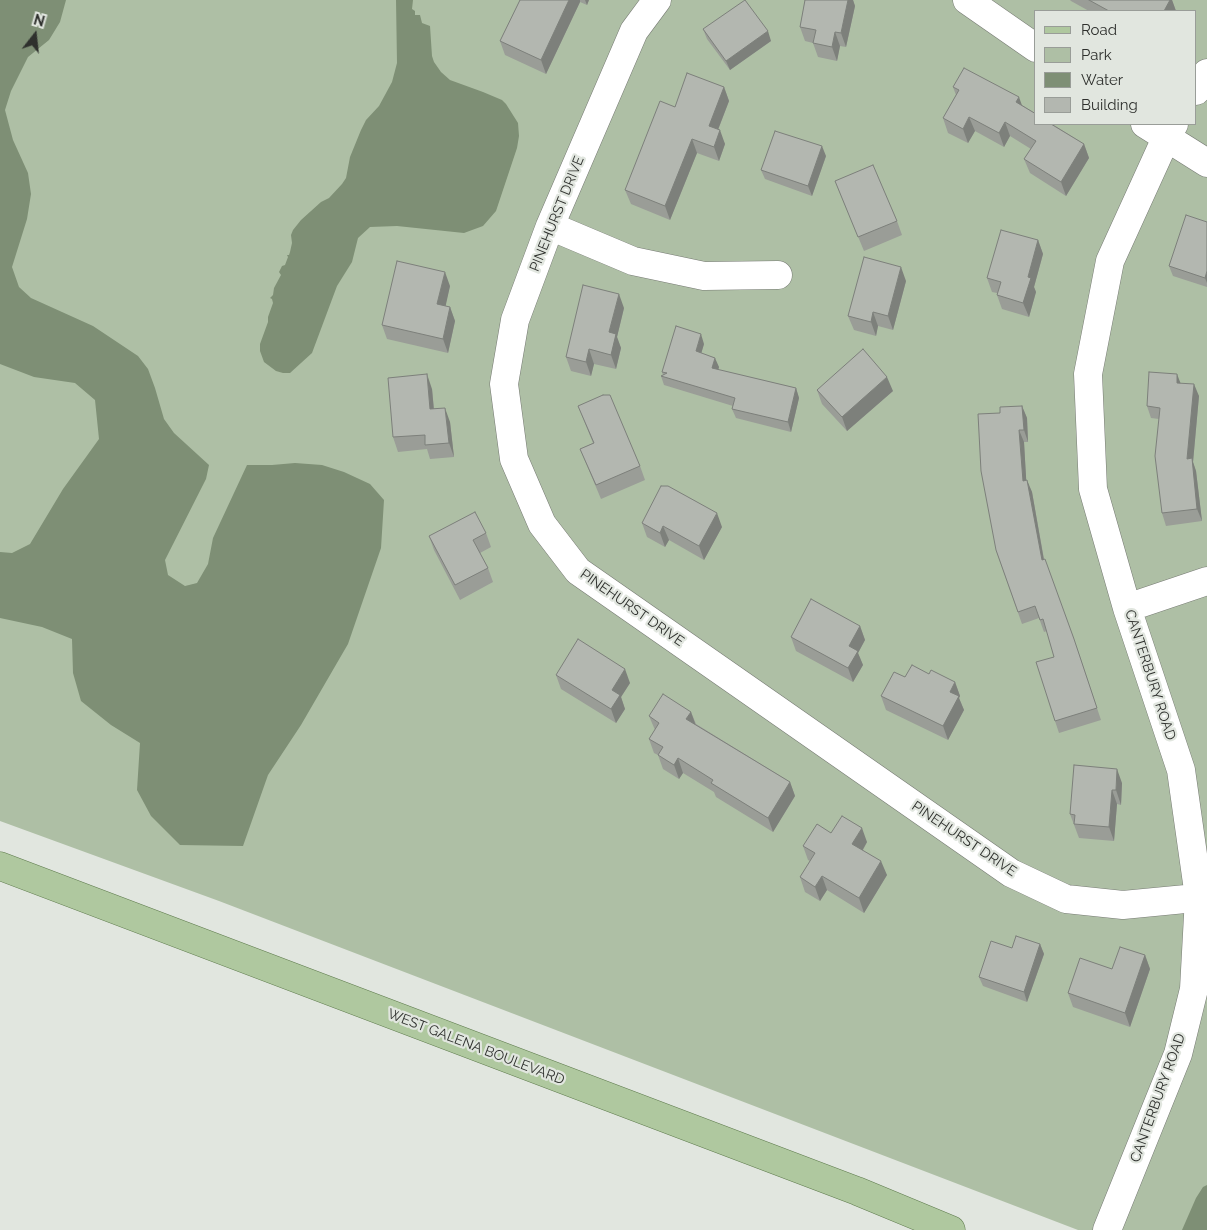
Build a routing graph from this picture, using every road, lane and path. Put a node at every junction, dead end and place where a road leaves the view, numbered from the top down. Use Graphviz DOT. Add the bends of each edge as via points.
graph roads {
  1 [pos="657,0"];
  2 [pos="967,0"];
  3 [pos="1034,47"];
  4 [pos="1207,73"];
  5 [pos="1197,89"];
  6 [pos="1162,128"];
  7 [pos="1207,163"];
  8 [pos="550,226"];
  9 [pos="778,275"];
  10 [pos="1207,581"];
  11 [pos="1127,608"];
  12 [pos="0,866"];
  13 [pos="1203,897"];
  14 [pos="951,1230"];
  15 [pos="1107,1230"];
  1 -- 8 [label="street, PINEHURST DRIVE" via="634,31"];
  2 -- 3 [label="street"];
  4 -- 5 [label="street"];
  6 -- 7 [label="street"];
  6 -- 11 [label="street, CANTERBURY ROAD" via="1110,261 1088,374 1093,489"];
  8 -- 9 [label="street" via="633,261 704,276"];
  8 -- 13 [label="street, PINEHURST DRIVE" via="515,320 504,384 514,459 542,524 578,571 1011,873 1066,899 1123,905"];
  10 -- 11 [label="street"];
  11 -- 13 [label="street, CANTERBURY ROAD" via="1181,770"];
  12 -- 14 [label="main road, WEST GALENA BOULEVARD" via="857,1191"];
  13 -- 15 [label="street, CANTERBURY ROAD" via="1194,989 1178,1054"];
}
